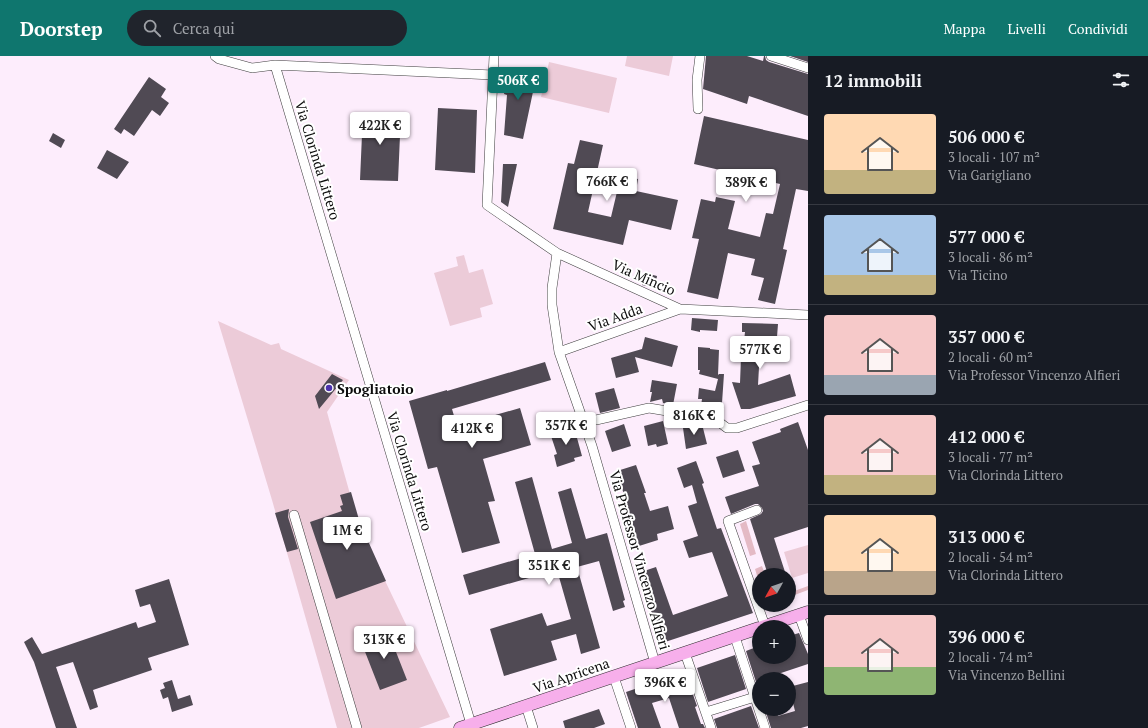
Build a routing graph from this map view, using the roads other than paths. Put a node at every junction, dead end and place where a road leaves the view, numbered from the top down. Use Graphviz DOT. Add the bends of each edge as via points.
graph roads {
  1 [pos="215,56"];
  2 [pos="494,56"];
  3 [pos="700,56"];
  4 [pos="771,56"];
  5 [pos="276,60"];
  6 [pos="808,68"];
  7 [pos="493,76"];
  8 [pos="698,108"];
  9 [pos="557,253"];
  10 [pos="680,309"];
  11 [pos="808,315"];
  12 [pos="559,352"];
  13 [pos="808,405"];
  14 [pos="596,420"];
  15 [pos="757,510"];
  16 [pos="294,515"];
  17 [pos="804,614"];
  18 [pos="760,620"];
  19 [pos="785,620"];
  20 [pos="752,631"];
  21 [pos="735,637"];
  22 [pos="808,640"];
  23 [pos="685,653"];
  24 [pos="655,662"];
  25 [pos="614,677"];
  26 [pos="752,688"];
  27 [pos="752,698"];
  28 [pos="526,706"];
  29 [pos="706,712"];
  30 [pos="761,716"];
  31 [pos="465,726"];
  32 [pos="357,728"];
  33 [pos="533,728"];
  34 [pos="631,728"];
  35 [pos="711,728"];
  36 [pos="765,728"];
  1 -- 5 [label="street" via="252,68"];
  2 -- 7 [label="street"];
  3 -- 8 [label="street" via="697,80"];
  4 -- 6 [label="street"];
  5 -- 7 [label="street"];
  5 -- 31 [label="street, Via Clorinda Littero"];
  7 -- 9 [label="street, Via Mincio" via="486,205"];
  9 -- 10 [label="street, Via Mincio"];
  9 -- 12 [label="street, Via Professor Vincenzo Alfieri" via="552,305"];
  10 -- 11 [label="street, Via Mincio"];
  10 -- 12 [label="street, Via Adda"];
  12 -- 24 [label="street, Via Professor Vincenzo Alfieri" via="592,446"];
  13 -- 14 [label="street" via="736,428 727,428 715,419 649,408"];
  15 -- 18 [label="street" via="728,521"];
  16 -- 32 [label="street"];
  17 -- 19 [label="main road, Via Apricena"];
  17 -- 22 [label="street"];
  20 -- 21 [label="main road, Via Apricena"];
  21 -- 23 [label="main road, Via Apricena"];
  21 -- 26 [label="street"];
  23 -- 24 [label="main road, Via Apricena"];
  23 -- 29 [label="street"];
  24 -- 25 [label="main road, Via Apricena"];
  25 -- 28 [label="main road, Via Apricena"];
  25 -- 34 [label="street"];
  27 -- 29 [label="street"];
  28 -- 31 [label="main road, Via Apricena"];
  28 -- 33 [label="street"];
  29 -- 35 [label="street"];
  30 -- 36 [label="street"];
}
